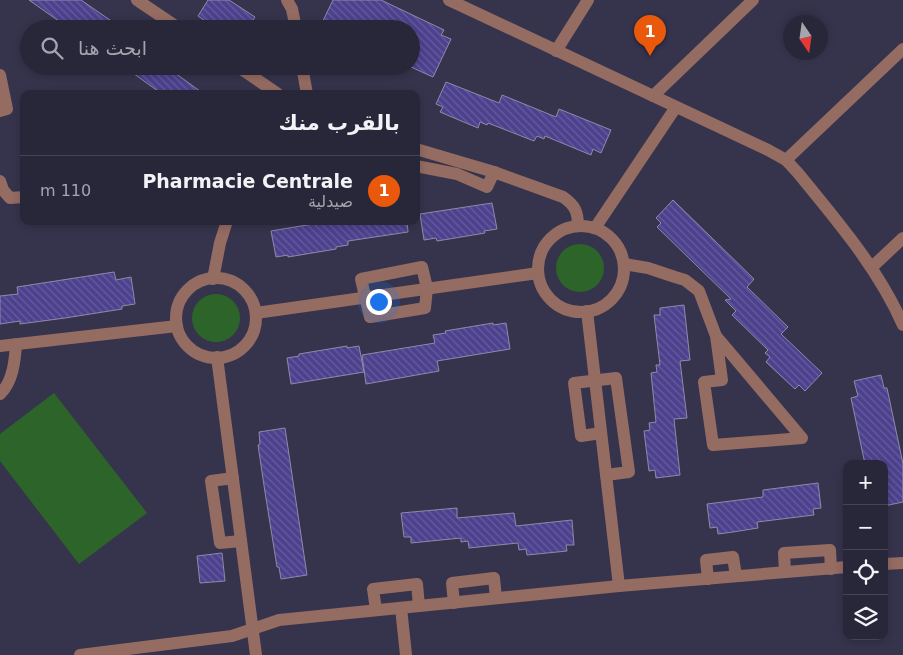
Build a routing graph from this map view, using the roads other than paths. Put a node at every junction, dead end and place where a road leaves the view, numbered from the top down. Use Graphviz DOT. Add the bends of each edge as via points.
graph roads {
  1 [pos="137,0"];
  2 [pos="287,0"];
  3 [pos="449,0"];
  4 [pos="588,0"];
  5 [pos="754,0"];
  6 [pos="167,20"];
  7 [pos="294,20"];
  8 [pos="903,49"];
  9 [pos="556,50"];
  10 [pos="0,75"];
  11 [pos="250,75"];
  12 [pos="304,75"];
  13 [pos="272,90"];
  14 [pos="306,90"];
  15 [pos="653,96"];
  16 [pos="676,107"];
  17 [pos="0,111"];
  18 [pos="420,150"];
  19 [pos="786,160"];
  20 [pos="420,167"];
  21 [pos="494,172"];
  22 [pos="0,181"];
  23 [pos="20,198"];
  24 [pos="226,225"];
  25 [pos="578,226"];
  26 [pos="595,228"];
  27 [pos="903,238"];
  28 [pos="624,264"];
  29 [pos="872,267"];
  30 [pos="538,273"];
  31 [pos="213,279"];
  32 [pos="427,288"];
  33 [pos="366,298"];
  34 [pos="587,311"];
  35 [pos="256,313"];
  36 [pos="177,326"];
  37 [pos="903,326"];
  38 [pos="716,336"];
  39 [pos="16,344"];
  40 [pos="0,346"];
  41 [pos="217,357"];
  42 [pos="595,381"];
  43 [pos="0,394"];
  44 [pos="601,433"];
  45 [pos="606,475"];
  46 [pos="233,478"];
  47 [pos="241,541"];
  48 [pos="903,563"];
  49 [pos="888,564"];
  50 [pos="843,568"];
  51 [pos="831,569"];
  52 [pos="785,572"];
  53 [pos="736,576"];
  54 [pos="708,579"];
  55 [pos="619,586"];
  56 [pos="496,598"];
  57 [pos="454,603"];
  58 [pos="419,606"];
  59 [pos="401,608"];
  60 [pos="376,610"];
  61 [pos="252,628"];
  62 [pos="80,655"];
  63 [pos="256,655"];
  64 [pos="406,655"];
  1 -- 6 [label="street"];
  2 -- 7 [label="street"];
  3 -- 9 [label="street"];
  4 -- 9 [label="street"];
  5 -- 15 [label="street"];
  8 -- 19 [label="street"];
  9 -- 15 [label="street"];
  10 -- 17 [label="street" via="7,109"];
  11 -- 13 [label="street"];
  12 -- 14 [label="street"];
  15 -- 16 [label="street"];
  16 -- 19 [label="street"];
  16 -- 26 [label="street"];
  18 -- 21 [label="street"];
  19 -- 29 [label="street"];
  20 -- 21 [label="street" via="452,172 487,187"];
  21 -- 25 [label="street" via="563,197 573,204"];
  22 -- 23 [label="street" via="10,198"];
  24 -- 31 [label="street"];
  25 -- 26 [label="street"];
  25 -- 30 [label="street" via="560,231 550,239 540,254"];
  26 -- 28 [label="street" via="615,242"];
  27 -- 29 [label="street"];
  28 -- 34 [label="street" via="622,282 613,297 604,305"];
  28 -- 38 [label="street" via="685,280 699,291"];
  29 -- 37 [label="street"];
  30 -- 32 [label="street"];
  30 -- 34 [label="street" via="544,291 557,304 574,311"];
  31 -- 35 [label="street" via="225,279 241,287 250,296"];
  31 -- 36 [label="street" via="196,284 183,297 177,313"];
  32 -- 33 [label="street"];
  32 -- 33 [label="street" via="425,308 370,317"];
  32 -- 33 [label="street" via="422,267 361,279"];
  33 -- 35 [label="street"];
  34 -- 42 [label="street"];
  35 -- 41 [label="street" via="255,326 246,344 236,352"];
  36 -- 39 [label="street"];
  36 -- 41 [label="street" via="192,349"];
  38 -- 38 [label="street" via="722,380 704,382 713,445 802,438"];
  39 -- 40 [label="street"];
  39 -- 43 [label="street" via="14,366"];
  41 -- 46 [label="street"];
  42 -- 44 [label="street"];
  42 -- 44 [label="street" via="574,383 581,436"];
  42 -- 45 [label="street" via="616,378 628,472"];
  44 -- 45 [label="street"];
  45 -- 55 [label="street"];
  46 -- 47 [label="street"];
  46 -- 47 [label="street" via="211,481 220,544"];
  47 -- 61 [label="street"];
  48 -- 49 [label="street"];
  50 -- 51 [label="street"];
  51 -- 52 [label="street"];
  51 -- 52 [label="street" via="830,550 784,553"];
  52 -- 53 [label="street"];
  53 -- 54 [label="street"];
  53 -- 54 [label="street" via="733,557 706,560"];
  54 -- 55 [label="street"];
  55 -- 56 [label="street"];
  56 -- 57 [label="street"];
  56 -- 57 [label="street" via="494,578 452,583"];
  57 -- 58 [label="street"];
  58 -- 59 [label="street"];
  58 -- 60 [label="street" via="417,584 374,589"];
  59 -- 60 [label="street"];
  59 -- 64 [label="street"];
  60 -- 61 [label="street" via="279,620"];
  61 -- 62 [label="street" via="232,636"];
  61 -- 63 [label="street"];
}
